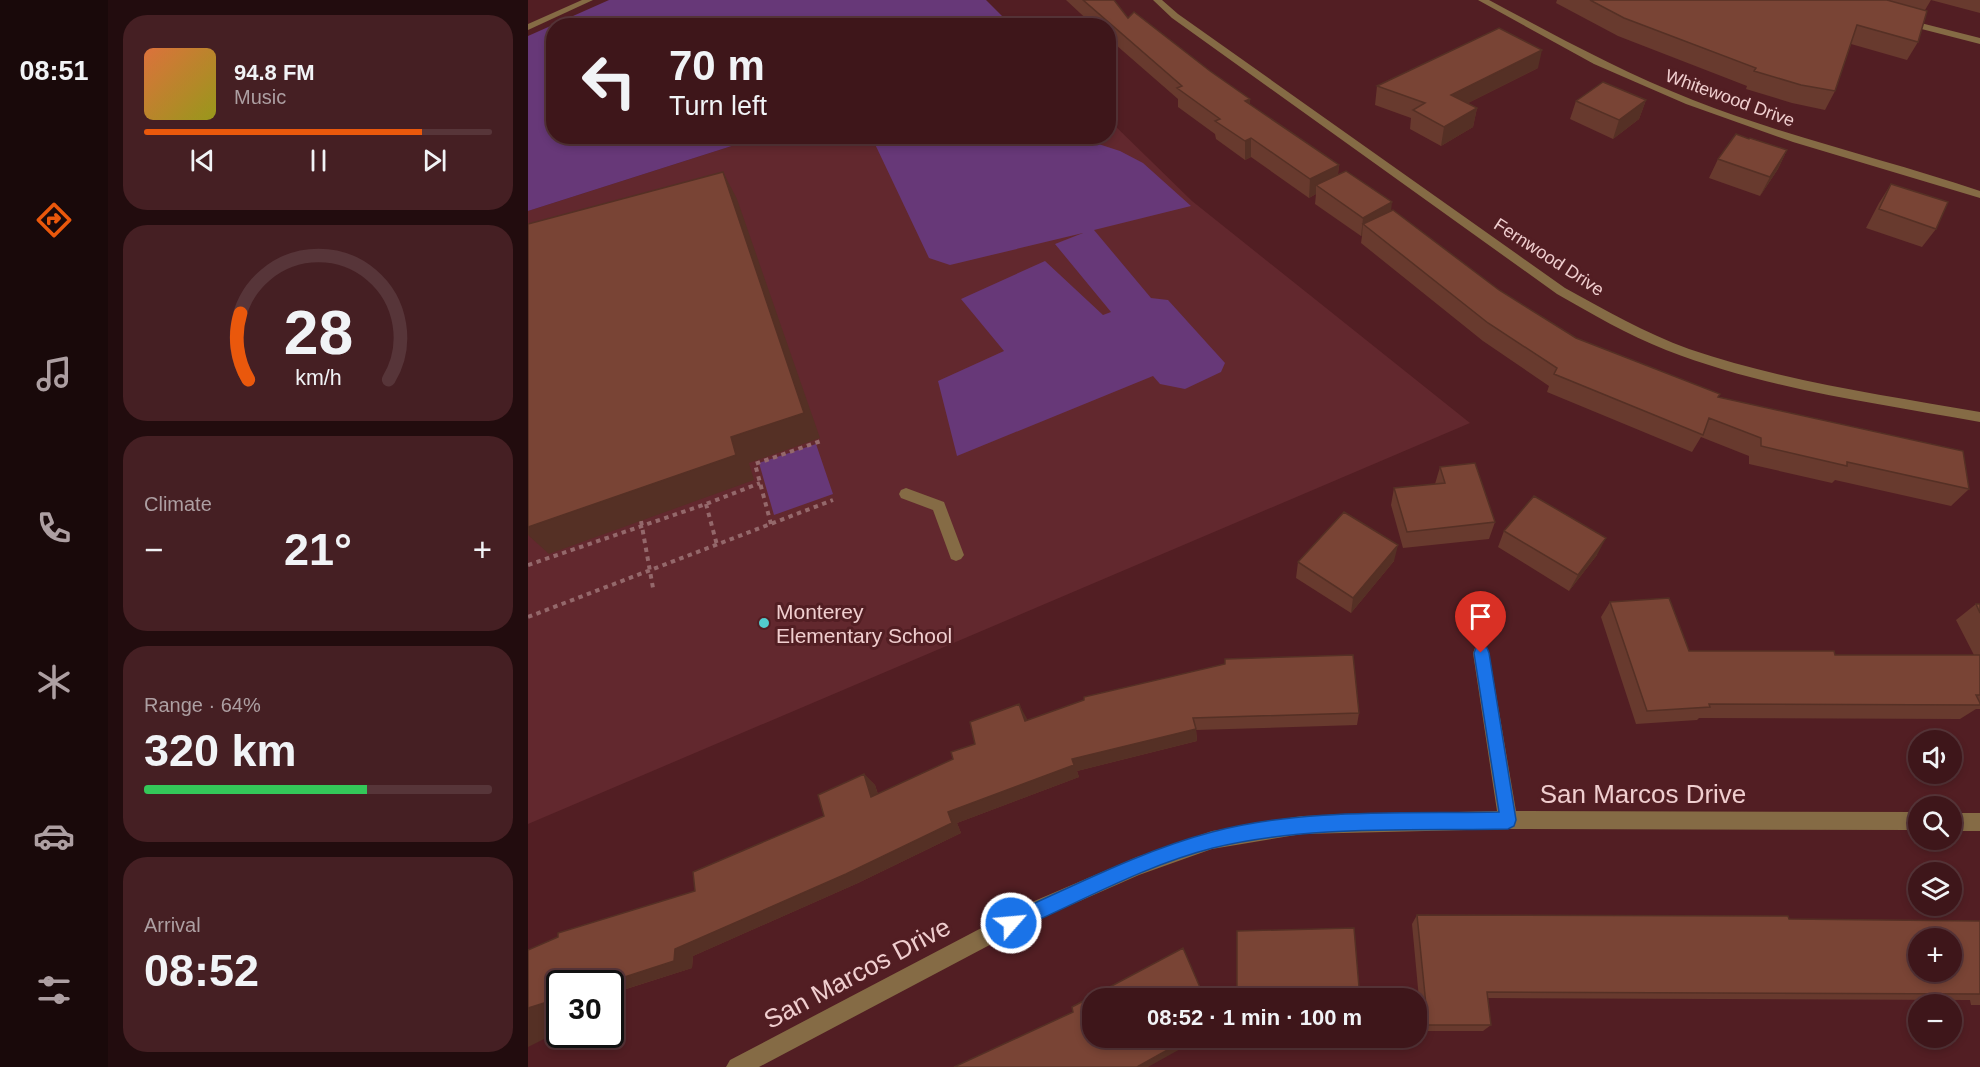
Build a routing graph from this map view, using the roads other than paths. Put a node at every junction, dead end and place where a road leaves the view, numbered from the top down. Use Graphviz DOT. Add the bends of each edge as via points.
graph roads {
  1 [pos="589,0"];
  2 [pos="1157,0"];
  3 [pos="1482,0"];
  4 [pos="548,18"];
  5 [pos="546,19"];
  6 [pos="1893,19"];
  7 [pos="528,27"];
  8 [pos="1980,41"];
  9 [pos="1980,195"];
  10 [pos="1980,417"];
  11 [pos="906,494"];
  12 [pos="956,555"];
  13 [pos="1481,653"];
  14 [pos="1508,820"];
  15 [pos="1908,821"];
  16 [pos="1962,822"];
  17 [pos="1980,822"];
  18 [pos="737,1067"];
  1 -- 4 [label="street"];
  2 -- 10 [label="street, Fernwood Drive" via="1552,285 1622,324 1682,351 1751,374"];
  3 -- 9 [label="street, Whitewood Drive" via="1597,62 1690,102 1797,140"];
  5 -- 7 [label="street"];
  6 -- 8 [label="street"];
  11 -- 12 [label="street" via="939,506"];
  13 -- 14 [label="street"];
  14 -- 15 [label="street, San Marcos Drive"];
  14 -- 18 [label="street, San Marcos Drive" via="1302,825 1212,840 1137,866 1032,912"];
  16 -- 17 [label="street"];
}
